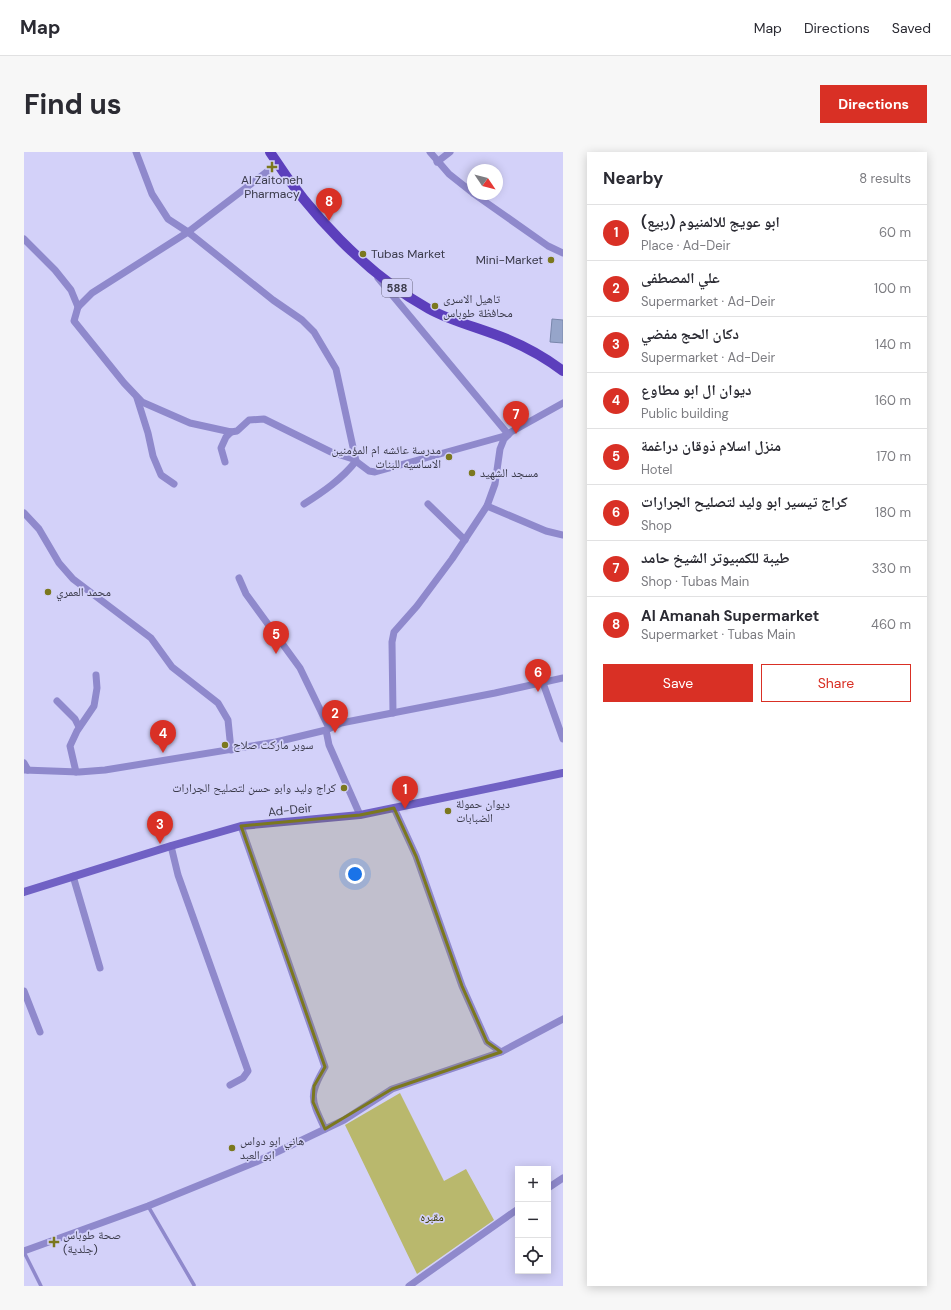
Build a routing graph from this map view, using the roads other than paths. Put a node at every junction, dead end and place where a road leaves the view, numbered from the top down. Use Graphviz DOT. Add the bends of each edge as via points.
graph roads {
  1 [pos="136,152"];
  2 [pos="270,152"];
  3 [pos="430,152"];
  4 [pos="450,152"];
  5 [pos="437,162"];
  6 [pos="278,164"];
  7 [pos="467,189"];
  8 [pos="483,200"];
  9 [pos="188,232"];
  10 [pos="24,239"];
  11 [pos="563,252"];
  12 [pos="365,263"];
  13 [pos="78,307"];
  14 [pos="563,371"];
  15 [pos="137,398"];
  16 [pos="563,403"];
  17 [pos="232,432"];
  18 [pos="508,435"];
  19 [pos="356,461"];
  20 [pos="225,462"];
  21 [pos="174,484"];
  22 [pos="304,504"];
  23 [pos="428,504"];
  24 [pos="487,506"];
  25 [pos="24,513"];
  26 [pos="563,535"];
  27 [pos="465,540"];
  28 [pos="239,578"];
  29 [pos="96,675"];
  30 [pos="563,678"];
  31 [pos="543,683"];
  32 [pos="57,702"];
  33 [pos="393,713"];
  34 [pos="80,727"];
  35 [pos="328,729"];
  36 [pos="563,739"];
  37 [pos="231,750"];
  38 [pos="24,763"];
  39 [pos="26,770"];
  40 [pos="76,772"];
  41 [pos="563,773"];
  42 [pos="394,808"];
  43 [pos="360,815"];
  44 [pos="241,826"];
  45 [pos="171,846"];
  46 [pos="73,876"];
  47 [pos="24,892"];
  48 [pos="100,968"];
  49 [pos="24,991"];
  50 [pos="563,1019"];
  51 [pos="40,1032"];
  52 [pos="501,1052"];
  53 [pos="230,1085"];
  54 [pos="325,1129"];
  55 [pos="563,1178"];
  56 [pos="551,1186"];
  57 [pos="148,1206"];
  58 [pos="515,1212"];
  59 [pos="24,1251"];
  60 [pos="194,1284"];
  61 [pos="41,1286"];
  62 [pos="409,1286"];
  1 -- 9 [label="street" via="143,175 160,210 178,227"];
  2 -- 6 [label="main road, 588"];
  3 -- 5 [label="street"];
  4 -- 5 [label="street"];
  5 -- 7 [label="street"];
  6 -- 9 [label="street"];
  6 -- 12 [label="main road, 588" via="321,219"];
  8 -- 11 [label="street" via="548,246"];
  9 -- 13 [label="street" via="92,292"];
  9 -- 19 [label="street" via="314,332 336,369"];
  10 -- 13 [label="street" via="71,290"];
  12 -- 14 [label="main road, 588" via="401,292 429,309 515,342 544,357"];
  12 -- 18 [label="street"];
  13 -- 15 [label="street" via="74,321"];
  15 -- 17 [label="street" via="190,424"];
  15 -- 21 [label="street" via="158,469 161,475"];
  16 -- 18 [label="street"];
  17 -- 19 [label="street" via="249,420 264,419 331,452"];
  17 -- 20 [label="street" via="226,437 221,448"];
  18 -- 19 [label="street" via="382,472 369,471"];
  18 -- 24 [label="street" via="502,444 495,484"];
  19 -- 22 [label="street" via="323,492"];
  23 -- 27 [label="street"];
  24 -- 26 [label="street" via="546,531"];
  24 -- 27 [label="street"];
  25 -- 37 [label="street" via="73,579 151,638 172,667 218,703 228,720"];
  27 -- 33 [label="street" via="422,600 394,632"];
  28 -- 35 [label="street" via="246,594 300,668"];
  29 -- 34 [label="street" via="94,706"];
  30 -- 31 [label="street"];
  31 -- 33 [label="street"];
  31 -- 36 [label="street"];
  32 -- 34 [label="street"];
  33 -- 35 [label="street" via="341,723"];
  34 -- 40 [label="street" via="70,746"];
  35 -- 37 [label="street"];
  35 -- 43 [label="street" via="329,746"];
  37 -- 40 [label="street" via="105,770"];
  38 -- 39 [label="street"];
  39 -- 40 [label="street"];
  41 -- 42 [label="street, Ad-Deir"];
  42 -- 43 [label="street, Ad-Deir"];
  42 -- 52 [label="street" via="416,856 462,986 487,1042"];
  43 -- 44 [label="street, Ad-Deir"];
  44 -- 45 [label="street, Ad-Deir"];
  44 -- 54 [label="street" via="325,1067 314,1086 313,1102"];
  45 -- 46 [label="street, Ad-Deir"];
  45 -- 53 [label="street" via="178,875 248,1071 243,1078"];
  46 -- 47 [label="street, Ad-Deir"];
  46 -- 48 [label="street"];
  49 -- 51 [label="street"];
  50 -- 52 [label="street"];
  52 -- 54 [label="street" via="392,1089 344,1120"];
  54 -- 57 [label="street" via="256,1162"];
  55 -- 56 [label="street"];
  57 -- 59 [label="street"];
  57 -- 60 [label="lane"];
  58 -- 62 [label="street"];
  59 -- 61 [label="lane"];
}
